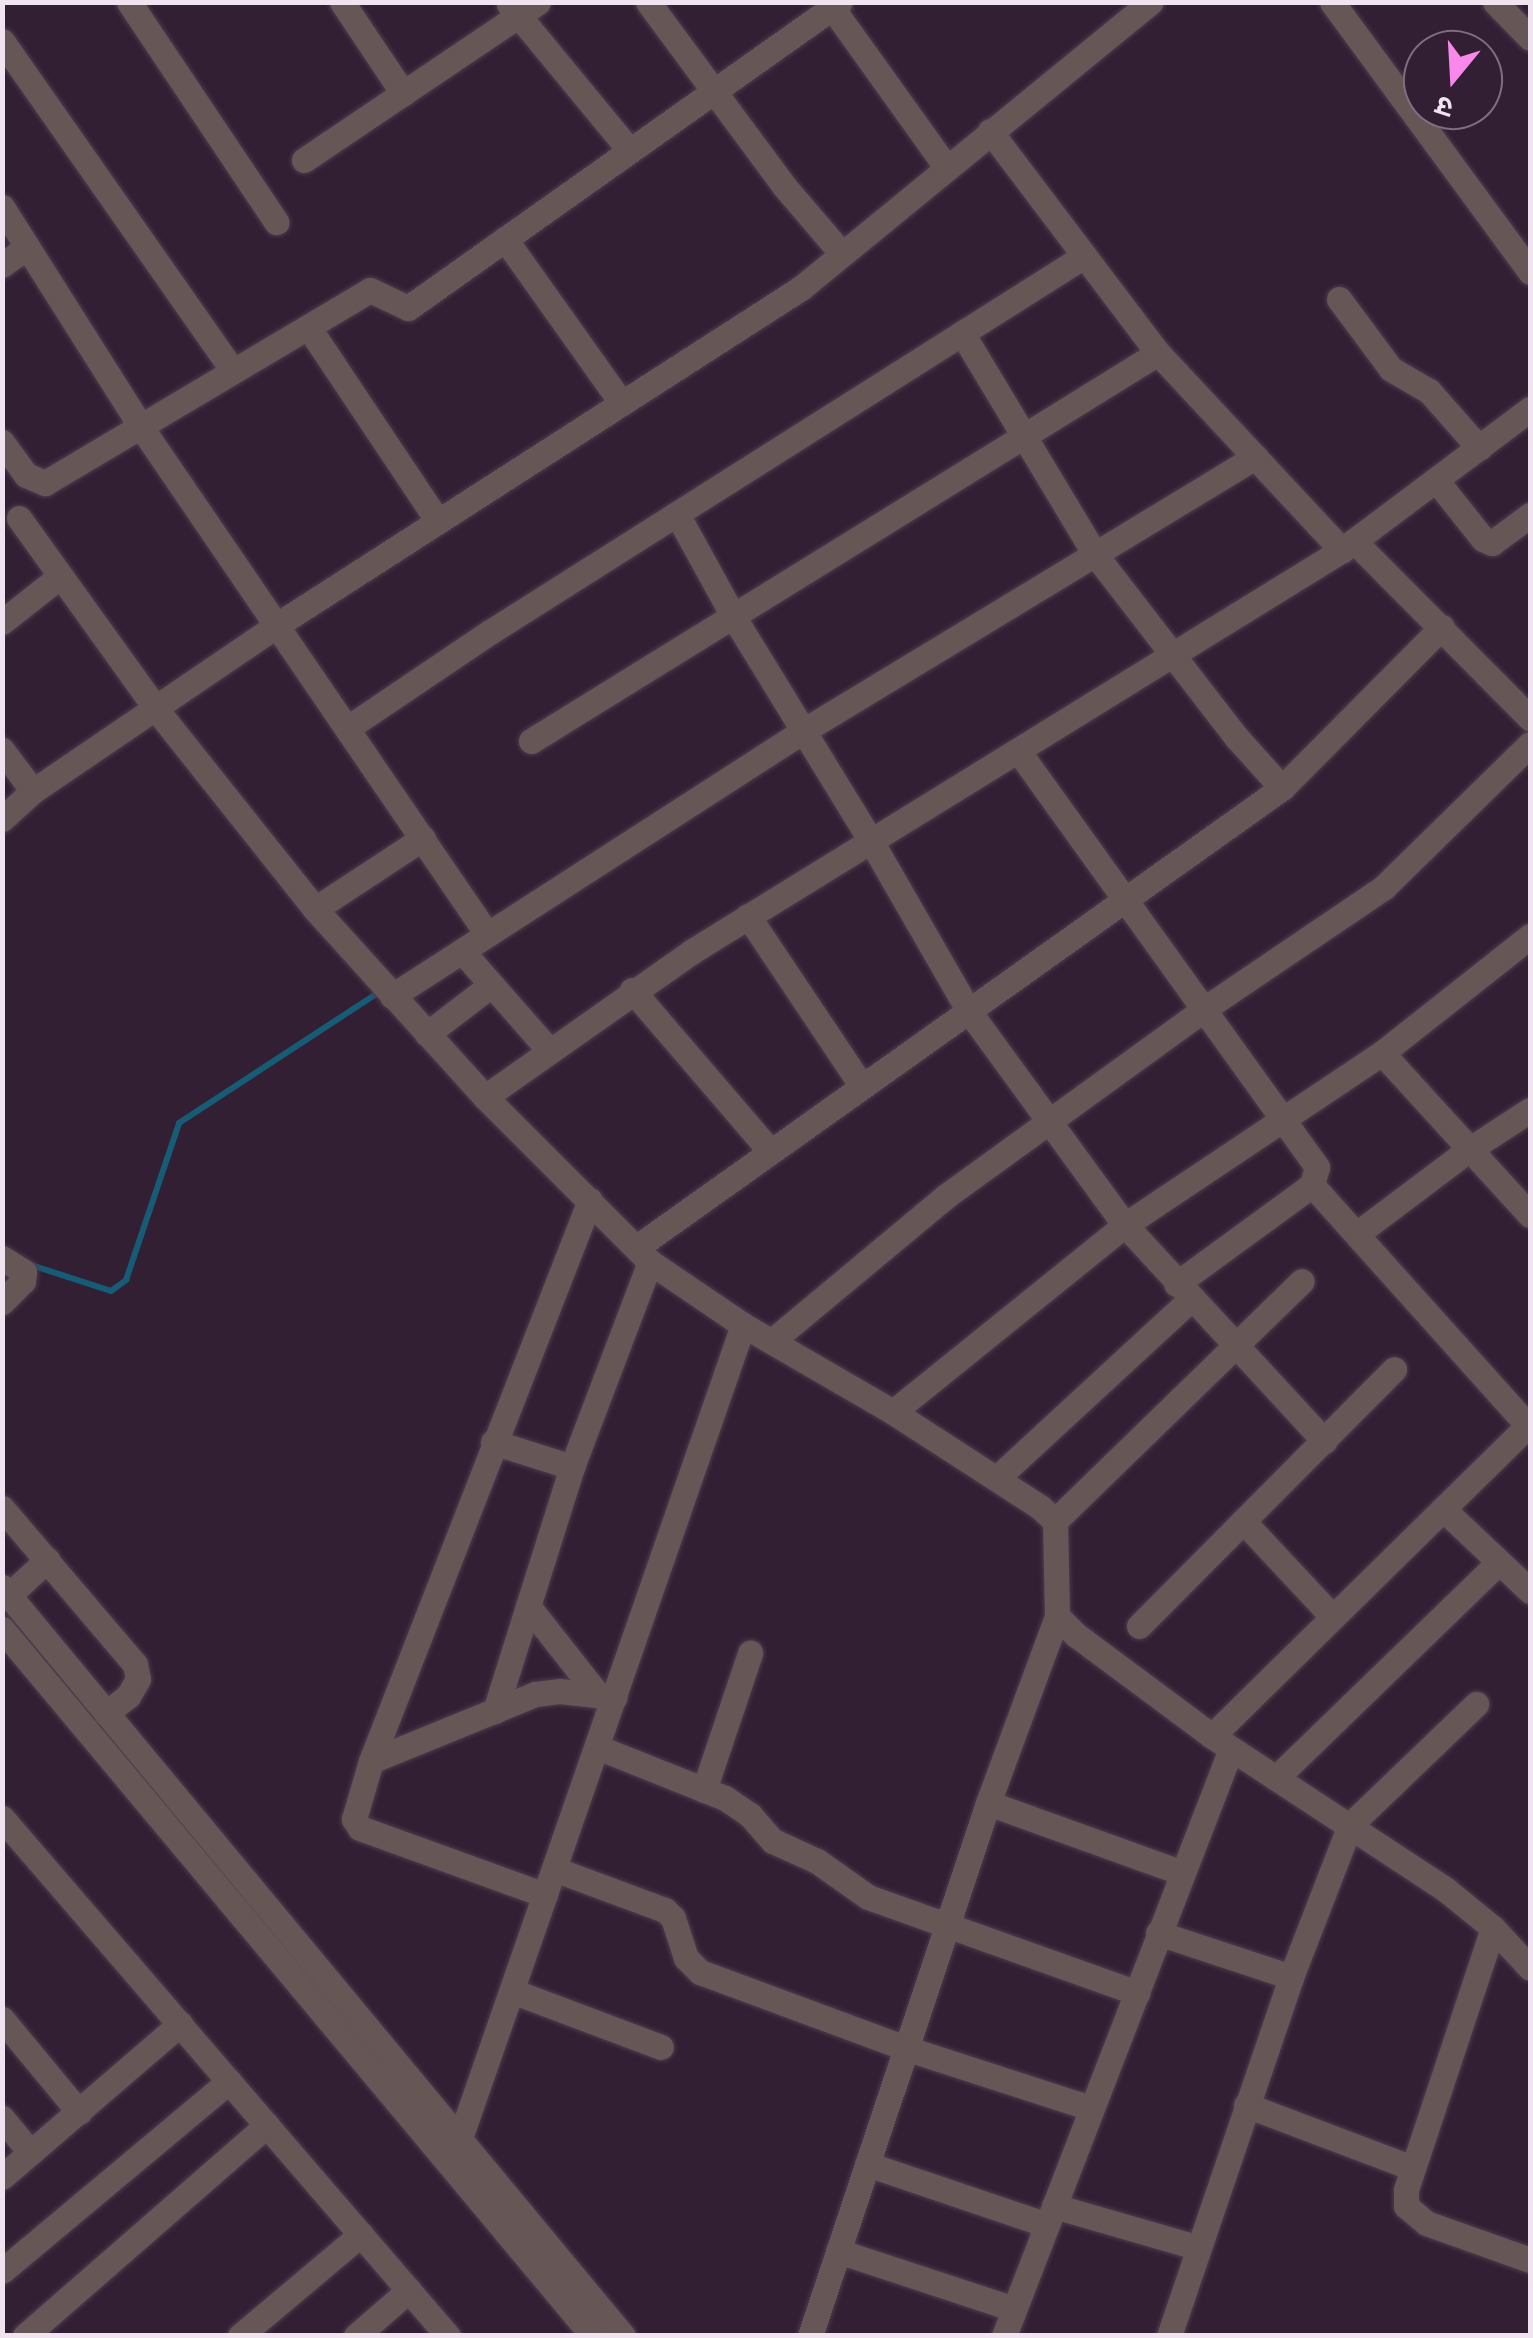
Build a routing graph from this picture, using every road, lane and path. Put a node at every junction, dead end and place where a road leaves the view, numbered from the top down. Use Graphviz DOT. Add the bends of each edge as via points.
graph roads {
  1 [pos="130,2"];
  2 [pos="342,2"];
  3 [pos="648,2"];
  4 [pos="1152,2"];
  5 [pos="1332,2"];
  6 [pos="1495,2"];
  7 [pos="833,4"];
  8 [pos="521,7"];
  9 [pos="1530,38"];
  10 [pos="2,41"];
  11 [pos="712,92"];
  12 [pos="404,93"];
  13 [pos="990,131"];
  14 [pos="630,151"];
  15 [pos="304,160"];
  16 [pos="947,168"];
  17 [pos="2,207"];
  18 [pos="276,222"];
  19 [pos="505,239"];
  20 [pos="28,246"];
  21 [pos="842,254"];
  22 [pos="1084,256"];
  23 [pos="2,265"];
  24 [pos="1530,272"];
  25 [pos="1339,300"];
  26 [pos="309,328"];
  27 [pos="962,334"];
  28 [pos="1158,353"];
  29 [pos="233,371"];
  30 [pos="621,402"];
  31 [pos="1530,409"];
  32 [pos="139,424"];
  33 [pos="1024,436"];
  34 [pos="2,442"];
  35 [pos="1479,448"];
  36 [pos="1254,457"];
  37 [pos="1436,480"];
  38 [pos="677,514"];
  39 [pos="1530,515"];
  40 [pos="19,518"];
  41 [pos="437,520"];
  42 [pos="1348,546"];
  43 [pos="1094,552"];
  44 [pos="59,576"];
  45 [pos="733,616"];
  46 [pos="2,622"];
  47 [pos="276,625"];
  48 [pos="1442,627"];
  49 [pos="1174,657"];
  50 [pos="156,709"];
  51 [pos="1530,718"];
  52 [pos="349,727"];
  53 [pos="804,731"];
  54 [pos="531,741"];
  55 [pos="1530,744"];
  56 [pos="2,750"];
  57 [pos="1019,752"];
  58 [pos="1282,788"];
  59 [pos="33,792"];
  60 [pos="2,819"];
  61 [pos="423,838"];
  62 [pos="871,841"];
  63 [pos="1127,901"];
  64 [pos="315,909"];
  65 [pos="748,916"];
  66 [pos="487,934"];
  67 [pos="1530,936"];
  68 [pos="462,951"];
  69 [pos="492,984"];
  70 [pos="632,990"];
  71 [pos="392,996"];
  72 [pos="968,1010"];
  73 [pos="1204,1010"];
  74 [pos="427,1034"];
  75 [pos="548,1049"];
  76 [pos="1382,1054"];
  77 [pos="861,1085"];
  78 [pos="486,1097"];
  79 [pos="1530,1110"];
  80 [pos="1050,1120"];
  81 [pos="1281,1122"];
  82 [pos="769,1150"];
  83 [pos="1466,1150"];
  84 [pos="1312,1186"];
  85 [pos="590,1200"];
  86 [pos="1530,1215"];
  87 [pos="1125,1224"];
  88 [pos="1358,1233"];
  89 [pos="644,1254"];
  90 [pos="2,1258"];
  91 [pos="1302,1281"];
  92 [pos="1183,1292"];
  93 [pos="2,1302"];
  94 [pos="743,1326"];
  95 [pos="772,1341"];
  96 [pos="1234,1346"];
  97 [pos="1394,1369"];
  98 [pos="894,1412"];
  99 [pos="1530,1426"];
  100 [pos="1324,1441"];
  101 [pos="493,1442"];
  102 [pos="572,1466"];
  103 [pos="998,1477"];
  104 [pos="2,1508"];
  105 [pos="1443,1508"];
  106 [pos="1244,1521"];
  107 [pos="1055,1522"];
  108 [pos="47,1560"];
  109 [pos="1498,1563"];
  110 [pos="6,1591"];
  111 [pos="1530,1591"];
  112 [pos="528,1606"];
  113 [pos="1056,1616"];
  114 [pos="1332,1616"];
  115 [pos="1139,1626"];
  116 [pos="2,1629"];
  117 [pos="750,1654"];
  118 [pos="606,1696"];
  119 [pos="1476,1704"];
  120 [pos="495,1711"];
  121 [pos="106,1712"];
  122 [pos="1221,1742"];
  123 [pos="597,1747"];
  124 [pos="371,1760"];
  125 [pos="1276,1778"];
  126 [pos="704,1790"];
  127 [pos="988,1803"];
  128 [pos="2,1818"];
  129 [pos="1350,1825"];
  130 [pos="554,1869"];
  131 [pos="1180,1872"];
  132 [pos="545,1895"];
  133 [pos="947,1925"];
  134 [pos="1494,1928"];
  135 [pos="1158,1933"];
  136 [pos="1530,1968"];
  137 [pos="1291,1977"];
  138 [pos="512,1991"];
  139 [pos="1137,1993"];
  140 [pos="2,2019"];
  141 [pos="180,2024"];
  142 [pos="661,2047"];
  143 [pos="905,2048"];
  144 [pos="229,2081"];
  145 [pos="1246,2105"];
  146 [pos="1091,2108"];
  147 [pos="79,2112"];
  148 [pos="2,2118"];
  149 [pos="267,2125"];
  150 [pos="459,2141"];
  151 [pos="31,2153"];
  152 [pos="866,2164"];
  153 [pos="1413,2168"];
  154 [pos="2,2177"];
  155 [pos="1050,2216"];
  156 [pos="361,2234"];
  157 [pos="1196,2247"];
  158 [pos="838,2251"];
  159 [pos="1530,2260"];
  160 [pos="2,2271"];
  161 [pos="409,2290"];
  162 [pos="1014,2310"];
  163 [pos="593,2324"];
  164 [pos="25,2336"];
  165 [pos="240,2336"];
  166 [pos="356,2336"];
  167 [pos="448,2336"];
  168 [pos="623,2336"];
  169 [pos="810,2336"];
  170 [pos="1004,2336"];
  171 [pos="1169,2336"];
  1 -- 18 [label="street"];
  2 -- 12 [label="street"];
  3 -- 11 [label="street"];
  4 -- 13 [label="street"];
  5 -- 24 [label="street"];
  6 -- 9 [label="street"];
  7 -- 11 [label="street"];
  7 -- 16 [label="street"];
  8 -- 12 [label="street"];
  8 -- 14 [label="street"];
  10 -- 29 [label="street"];
  11 -- 14 [label="street"];
  11 -- 21 [label="street"];
  12 -- 15 [label="street"];
  13 -- 16 [label="street"];
  13 -- 22 [label="street"];
  14 -- 19 [label="street"];
  16 -- 21 [label="street"];
  17 -- 20 [label="street"];
  19 -- 26 [label="street" via="408,308 370,290"];
  19 -- 30 [label="street"];
  20 -- 23 [label="street"];
  20 -- 32 [label="street"];
  21 -- 30 [label="street" via="801,288"];
  22 -- 27 [label="street"];
  22 -- 28 [label="street"];
  25 -- 35 [label="street" via="1391,370 1429,391"];
  26 -- 29 [label="street"];
  26 -- 41 [label="street"];
  27 -- 33 [label="street"];
  27 -- 38 [label="street"];
  28 -- 33 [label="street"];
  28 -- 36 [label="street"];
  29 -- 32 [label="street"];
  30 -- 41 [label="street"];
  31 -- 35 [label="street"];
  32 -- 34 [label="street" via="45,482 26,475"];
  32 -- 47 [label="street"];
  33 -- 43 [label="street"];
  33 -- 45 [label="street"];
  35 -- 37 [label="street"];
  36 -- 42 [label="street"];
  36 -- 43 [label="street"];
  37 -- 39 [label="street" via="1492,543"];
  37 -- 42 [label="street"];
  38 -- 45 [label="street"];
  38 -- 52 [label="street"];
  40 -- 44 [label="street"];
  41 -- 47 [label="street"];
  42 -- 48 [label="street"];
  42 -- 49 [label="street"];
  43 -- 49 [label="street"];
  43 -- 53 [label="street"];
  44 -- 46 [label="street"];
  44 -- 50 [label="street"];
  45 -- 53 [label="street"];
  45 -- 54 [label="street"];
  47 -- 50 [label="street"];
  47 -- 52 [label="street"];
  48 -- 51 [label="street"];
  48 -- 58 [label="street"];
  49 -- 57 [label="street"];
  49 -- 58 [label="street"];
  50 -- 59 [label="street"];
  50 -- 64 [label="street"];
  52 -- 61 [label="street"];
  53 -- 62 [label="street"];
  53 -- 66 [label="street"];
  55 -- 73 [label="street" via="1384,887"];
  56 -- 59 [label="street"];
  57 -- 62 [label="street"];
  57 -- 63 [label="street"];
  58 -- 63 [label="street"];
  59 -- 60 [label="street"];
  61 -- 64 [label="street"];
  61 -- 66 [label="street"];
  62 -- 65 [label="street"];
  62 -- 72 [label="street"];
  63 -- 72 [label="street"];
  63 -- 73 [label="street"];
  64 -- 71 [label="street"];
  65 -- 70 [label="street"];
  65 -- 77 [label="street"];
  66 -- 68 [label="street"];
  67 -- 76 [label="street"];
  68 -- 69 [label="street"];
  68 -- 71 [label="street"];
  69 -- 74 [label="street"];
  69 -- 75 [label="street"];
  70 -- 75 [label="street"];
  70 -- 82 [label="street"];
  71 -- 74 [label="street"];
  72 -- 77 [label="street"];
  72 -- 80 [label="street"];
  73 -- 80 [label="street"];
  73 -- 81 [label="street"];
  74 -- 78 [label="street"];
  75 -- 78 [label="street"];
  76 -- 81 [label="street"];
  76 -- 83 [label="street"];
  77 -- 82 [label="street"];
  78 -- 85 [label="street"];
  79 -- 83 [label="street"];
  80 -- 87 [label="street"];
  80 -- 95 [label="street" via="946,1196"];
  81 -- 84 [label="street" via="1316,1167"];
  81 -- 87 [label="street"];
  82 -- 89 [label="street"];
  83 -- 86 [label="street"];
  83 -- 88 [label="street"];
  84 -- 88 [label="street"];
  84 -- 92 [label="street"];
  85 -- 89 [label="street"];
  85 -- 101 [label="street"];
  87 -- 92 [label="street"];
  87 -- 98 [label="street"];
  88 -- 99 [label="street"];
  89 -- 94 [label="street"];
  89 -- 102 [label="street"];
  90 -- 93 [label="street" via="24,1272"];
  91 -- 96 [label="street"];
  92 -- 96 [label="street"];
  92 -- 103 [label="street"];
  94 -- 95 [label="street"];
  94 -- 118 [label="street"];
  95 -- 98 [label="street"];
  96 -- 100 [label="street"];
  96 -- 107 [label="street"];
  97 -- 100 [label="street"];
  98 -- 103 [label="street"];
  99 -- 105 [label="street"];
  100 -- 106 [label="street"];
  101 -- 102 [label="street"];
  101 -- 124 [label="street"];
  102 -- 112 [label="street"];
  103 -- 107 [label="street"];
  104 -- 108 [label="street"];
  105 -- 109 [label="street"];
  105 -- 114 [label="street"];
  106 -- 114 [label="street"];
  106 -- 115 [label="street"];
  107 -- 113 [label="street"];
  108 -- 110 [label="street"];
  108 -- 121 [label="street" via="135,1664 138,1679 128,1696"];
  109 -- 111 [label="street"];
  109 -- 125 [label="street"];
  110 -- 121 [label="street"];
  112 -- 118 [label="street"];
  112 -- 120 [label="street"];
  113 -- 122 [label="street"];
  113 -- 127 [label="street"];
  114 -- 122 [label="street"];
  116 -- 163 [label="street"];
  117 -- 126 [label="street"];
  118 -- 120 [label="street" via="535,1694"];
  118 -- 123 [label="street"];
  119 -- 129 [label="street"];
  120 -- 124 [label="street"];
  121 -- 150 [label="street"];
  122 -- 125 [label="street"];
  122 -- 131 [label="street"];
  123 -- 126 [label="street"];
  123 -- 130 [label="street"];
  124 -- 132 [label="street" via="356,1802 360,1828"];
  125 -- 129 [label="street"];
  126 -- 133 [label="street" via="740,1807 773,1841 817,1861 858,1892"];
  127 -- 131 [label="street"];
  127 -- 133 [label="street"];
  128 -- 141 [label="street"];
  129 -- 134 [label="street"];
  129 -- 137 [label="street"];
  130 -- 132 [label="street"];
  130 -- 143 [label="street" via="665,1910 686,1958 700,1972"];
  131 -- 135 [label="street"];
  132 -- 138 [label="street"];
  133 -- 139 [label="street"];
  133 -- 143 [label="street"];
  134 -- 136 [label="street"];
  134 -- 153 [label="street"];
  135 -- 137 [label="street"];
  135 -- 139 [label="street"];
  137 -- 145 [label="street"];
  138 -- 142 [label="street"];
  138 -- 150 [label="street"];
  139 -- 146 [label="street"];
  140 -- 147 [label="street"];
  141 -- 144 [label="street"];
  141 -- 147 [label="street"];
  143 -- 146 [label="street"];
  143 -- 152 [label="street"];
  144 -- 149 [label="street"];
  144 -- 160 [label="street"];
  145 -- 153 [label="street"];
  145 -- 157 [label="street"];
  146 -- 155 [label="street"];
  147 -- 151 [label="street"];
  148 -- 151 [label="street"];
  149 -- 156 [label="street"];
  149 -- 164 [label="street"];
  150 -- 163 [label="street"];
  151 -- 154 [label="street"];
  152 -- 155 [label="street"];
  152 -- 158 [label="street"];
  153 -- 159 [label="street" via="1406,2206 1414,2215"];
  155 -- 157 [label="street"];
  155 -- 162 [label="street"];
  156 -- 161 [label="street"];
  156 -- 165 [label="street"];
  157 -- 171 [label="street"];
  158 -- 162 [label="street"];
  158 -- 169 [label="street"];
  161 -- 166 [label="street"];
  161 -- 167 [label="street"];
  162 -- 170 [label="street"];
  163 -- 168 [label="street"];
}
